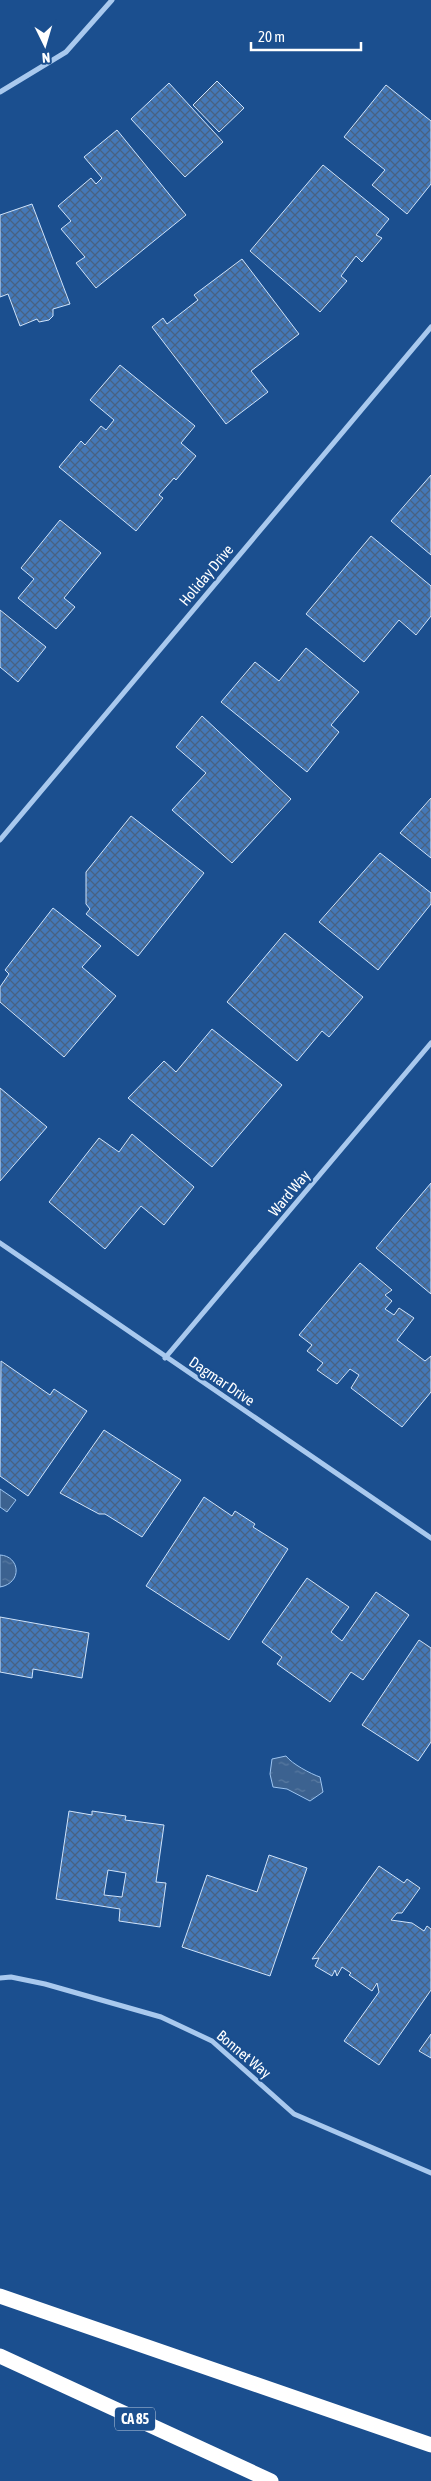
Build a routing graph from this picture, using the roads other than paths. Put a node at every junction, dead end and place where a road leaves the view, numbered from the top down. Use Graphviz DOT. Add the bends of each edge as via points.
graph roads {
  1 [pos="112,0"];
  2 [pos="0,92"];
  3 [pos="431,327"];
  4 [pos="0,840"];
  5 [pos="431,1044"];
  6 [pos="0,1242"];
  7 [pos="165,1358"];
  8 [pos="431,1538"];
  9 [pos="0,1978"];
  10 [pos="431,2173"];
  11 [pos="0,2296"];
  12 [pos="0,2356"];
  13 [pos="431,2445"];
  14 [pos="270,2481"];
  1 -- 2 [label="street" via="66,52"];
  3 -- 4 [label="street, Holiday Drive"];
  5 -- 7 [label="street, Ward Way"];
  6 -- 7 [label="street, Dagmar Drive"];
  7 -- 8 [label="street, Dagmar Drive"];
  9 -- 10 [label="street, Bonnet Way" via="45,1984 161,2017 212,2041 294,2114"];
  11 -- 13 [label="highway"];
  12 -- 14 [label="highway, CA 85"];
}
